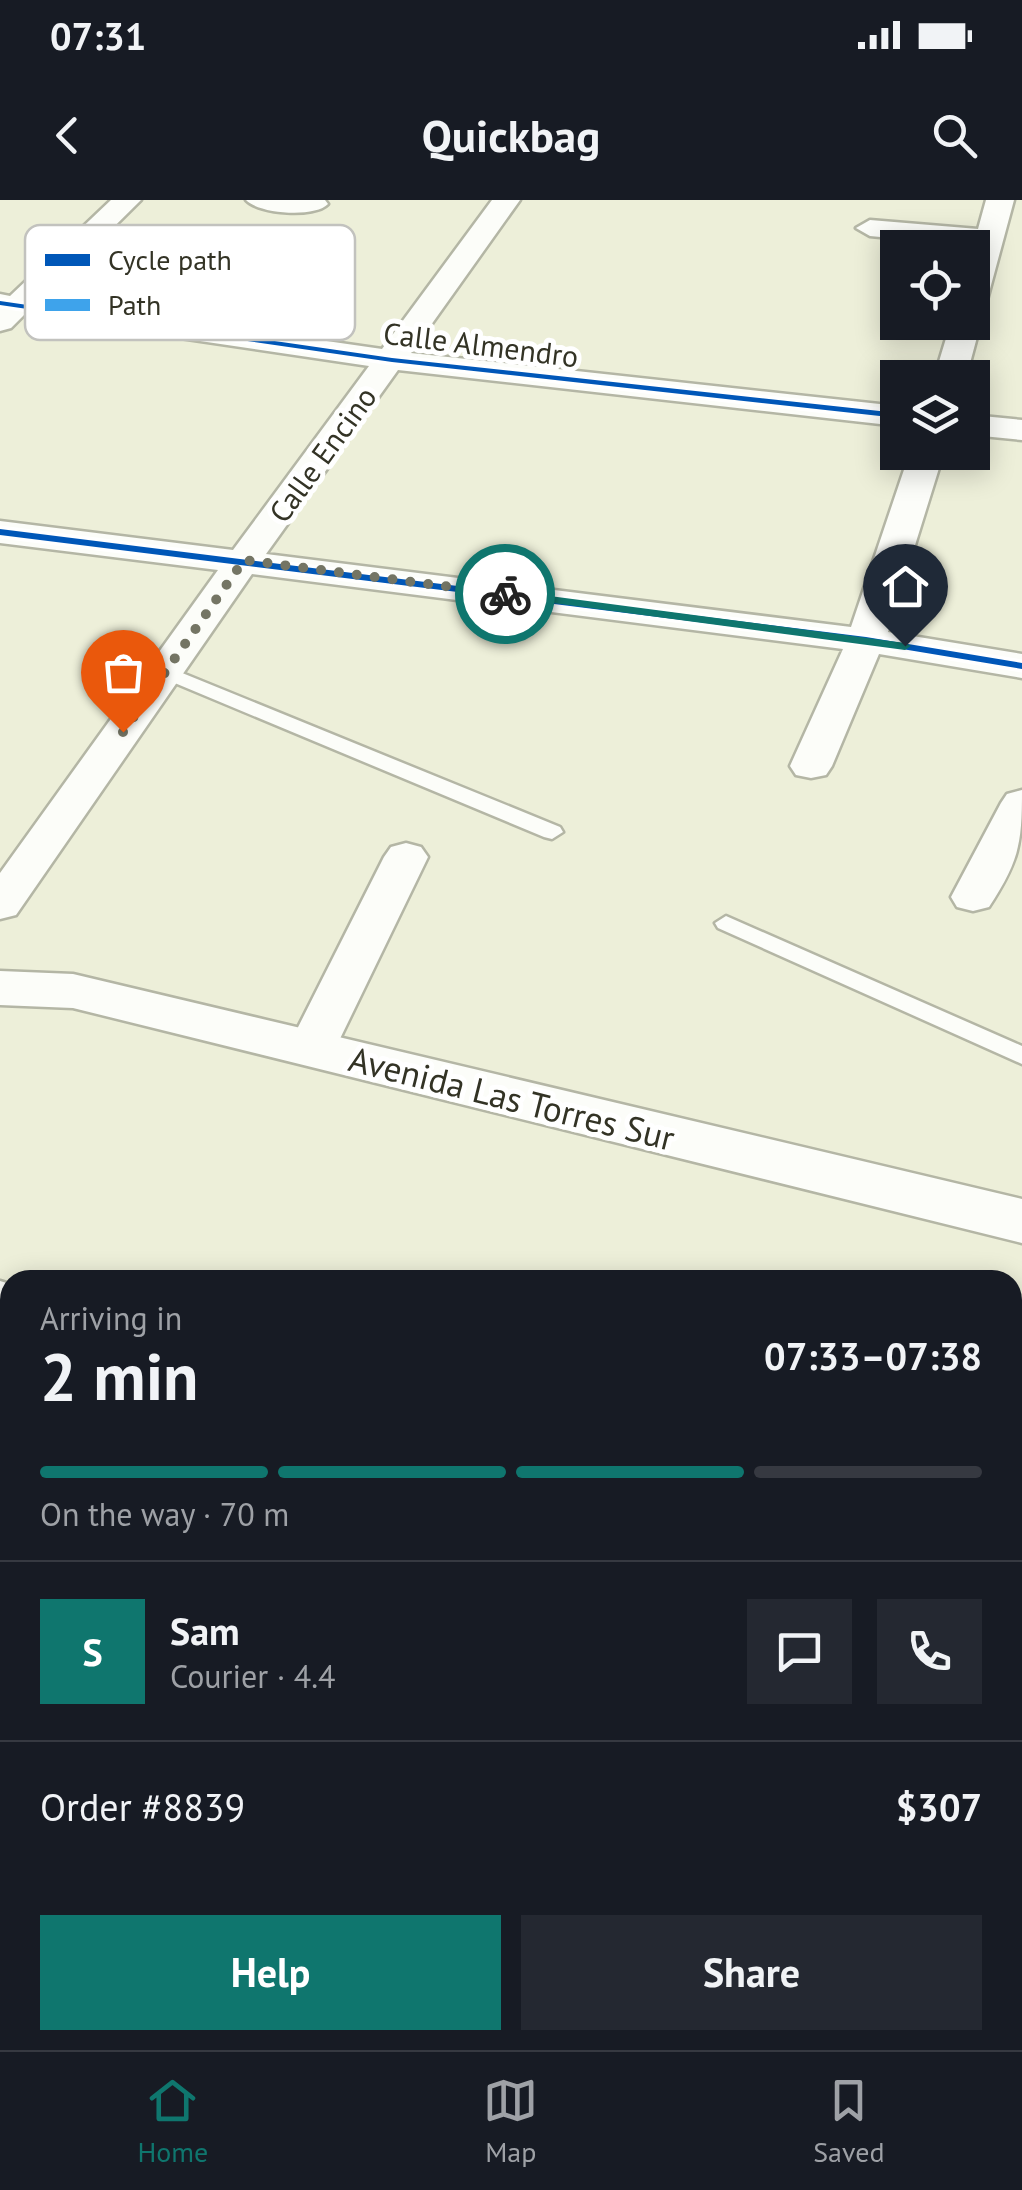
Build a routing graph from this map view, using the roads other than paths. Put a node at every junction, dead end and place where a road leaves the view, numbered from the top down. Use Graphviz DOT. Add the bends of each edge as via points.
graph roads {
  1 [pos="127,200"];
  2 [pos="260,200"];
  3 [pos="506,200"];
  4 [pos="1000,200"];
  5 [pos="314,204"];
  6 [pos="100,225"];
  7 [pos="870,228"];
  8 [pos="892,230"];
  9 [pos="990,239"];
  10 [pos="25,293"];
  11 [pos="6,310"];
  12 [pos="257,340"];
  13 [pos="392,360"];
  14 [pos="880,414"];
  15 [pos="990,426"];
  16 [pos="1022,430"];
  17 [pos="921,470"];
  18 [pos="0,532"];
  19 [pos="244,560"];
  20 [pos="866,640"];
  21 [pos="1022,666"];
  22 [pos="165,672"];
  23 [pos="812,766"];
  24 [pos="1022,804"];
  25 [pos="552,832"];
  26 [pos="19,849"];
  27 [pos="406,857"];
  28 [pos="973,898"];
  29 [pos="0,905"];
  30 [pos="726,923"];
  31 [pos="0,988"];
  32 [pos="311,1049"];
  33 [pos="1022,1056"];
  34 [pos="1022,1221"];
  1 -- 6 [label="street"];
  2 -- 5 [label="street"];
  3 -- 13 [label="street, Calle Encino"];
  4 -- 9 [label="street"];
  7 -- 8 [label="street"];
  10 -- 11 [label="street"];
  12 -- 13 [label="street, Calle Almendro"];
  13 -- 14 [label="street, Calle Almendro"];
  13 -- 19 [label="street, Calle Encino"];
  15 -- 16 [label="street"];
  17 -- 20 [label="street"];
  18 -- 19 [label="street"];
  19 -- 20 [label="street"];
  19 -- 22 [label="street, Calle Encino"];
  20 -- 21 [label="street"];
  20 -- 23 [label="street"];
  22 -- 25 [label="lane"];
  22 -- 26 [label="street, Calle Encino"];
  24 -- 28 [label="street"];
  26 -- 29 [label="street, Calle Encino"];
  27 -- 32 [label="street"];
  30 -- 33 [label="lane"];
  31 -- 32 [label="main road, Avenida Las Torres Sur" via="73,991"];
  32 -- 34 [label="main road, Avenida Las Torres Sur"];
}
